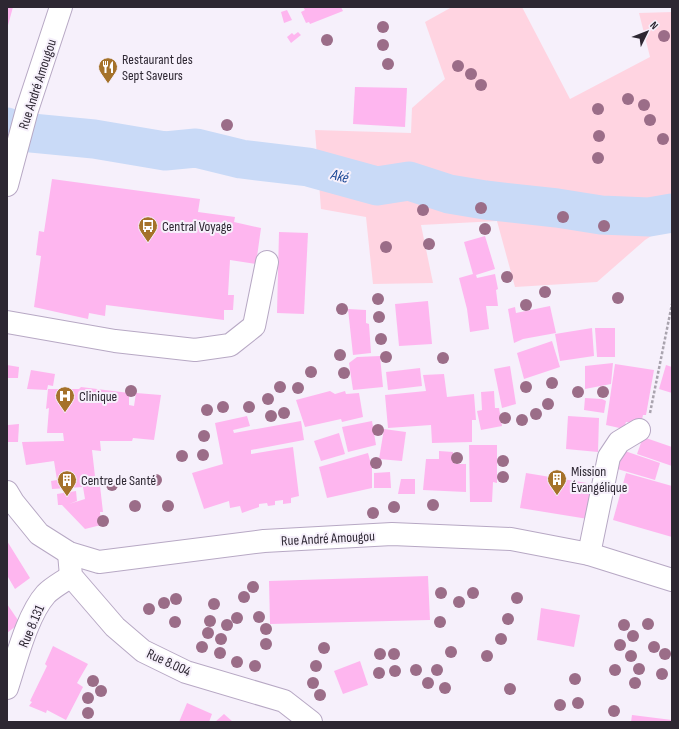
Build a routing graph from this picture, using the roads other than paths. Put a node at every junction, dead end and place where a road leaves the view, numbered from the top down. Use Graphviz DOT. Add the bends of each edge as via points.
graph roads {
  1 [pos="62,7"];
  2 [pos="7,185"];
  3 [pos="267,262"];
  4 [pos="7,322"];
  5 [pos="639,430"];
  6 [pos="7,492"];
  7 [pos="69,553"];
  8 [pos="588,554"];
  9 [pos="72,576"];
  10 [pos="672,580"];
  11 [pos="7,688"];
  12 [pos="309,721"];
  1 -- 2 [label="main road, Rue André Amougou" via="27,110"];
  3 -- 4 [label="main road" via="254,326 230,345 195,350 115,341"];
  5 -- 8 [label="main road" via="619,442 609,457"];
  6 -- 7 [label="main road, Rue André Amougou" via="39,534"];
  7 -- 8 [label="main road, Rue André Amougou" via="98,562 264,541 392,534 511,539"];
  7 -- 9 [label="main road"];
  8 -- 10 [label="main road, Rue André Amougou"];
  9 -- 11 [label="main road, Rue 8.131" via="47,593 35,609"];
  9 -- 12 [label="main road, Rue 8.004" via="115,628 144,651 186,672 284,701"];
}
